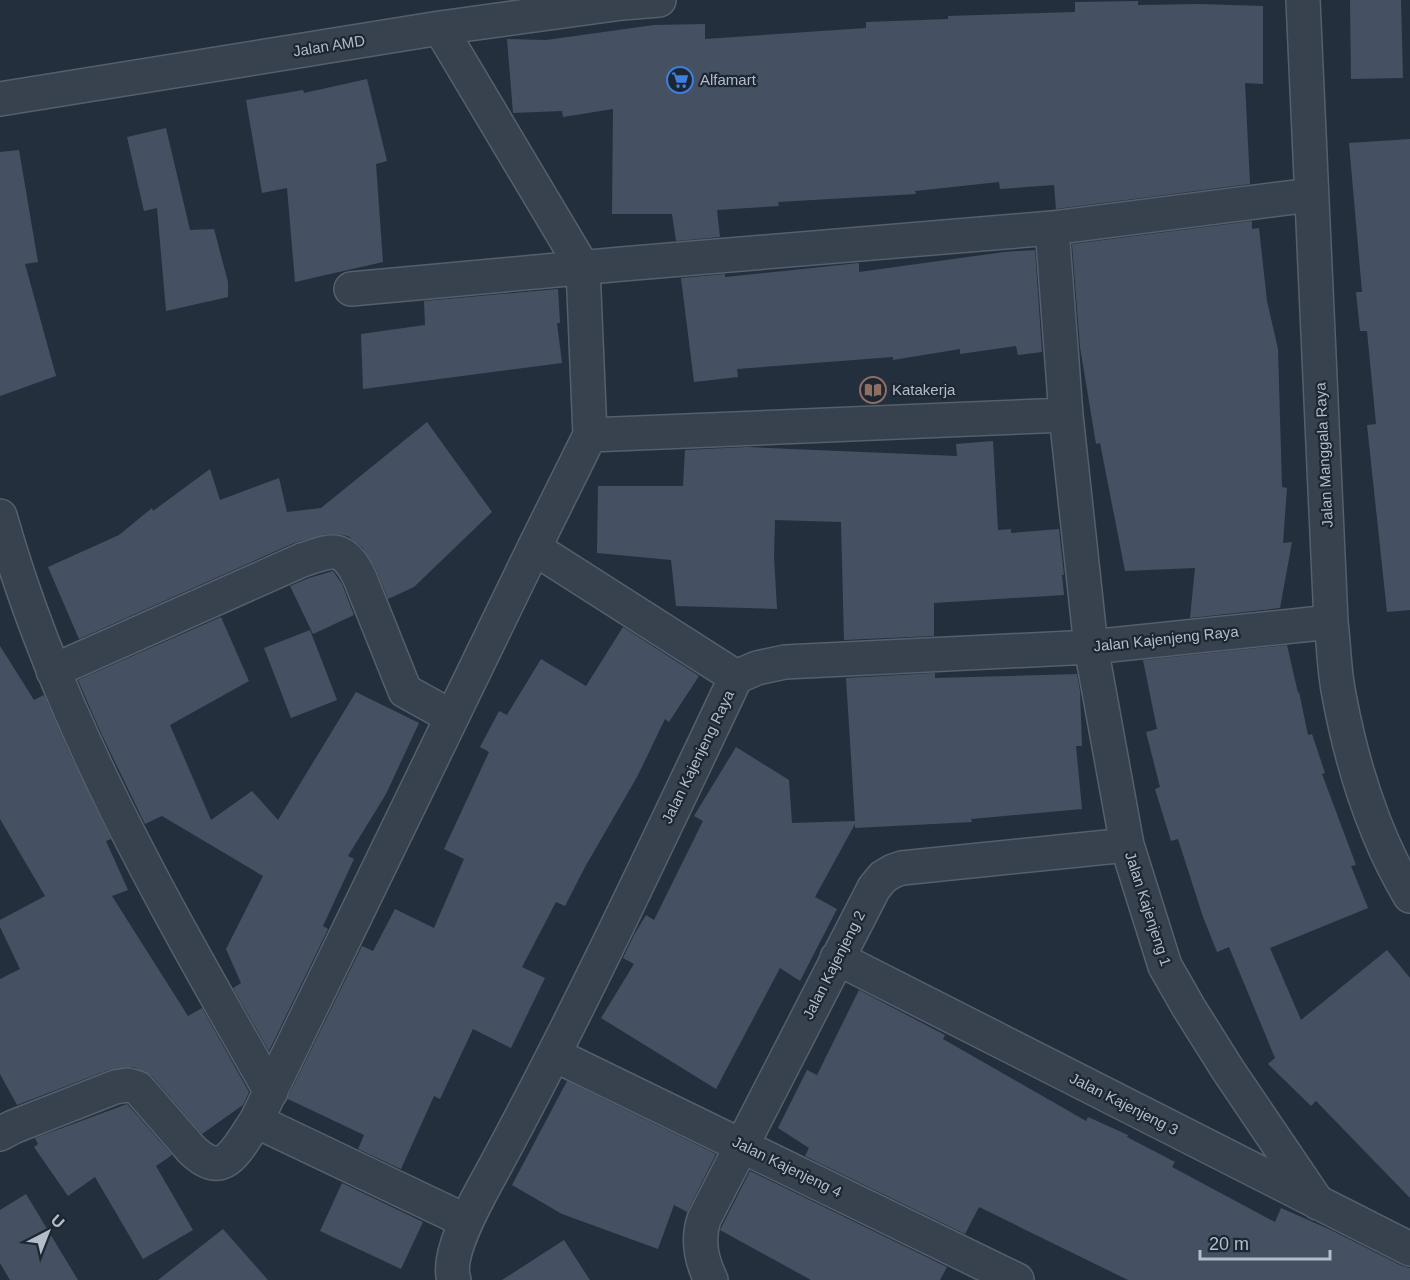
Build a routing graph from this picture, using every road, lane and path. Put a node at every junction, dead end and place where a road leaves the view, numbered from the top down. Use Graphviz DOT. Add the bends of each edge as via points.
graph roads {
  1 [pos="659,0"];
  2 [pos="1303,0"];
  3 [pos="622,1"];
  4 [pos="440,28"];
  5 [pos="0,99"];
  6 [pos="1311,195"];
  7 [pos="1052,228"];
  8 [pos="583,268"];
  9 [pos="351,289"];
  10 [pos="1065,415"];
  11 [pos="590,435"];
  12 [pos="0,516"];
  13 [pos="534,548"];
  14 [pos="8,574"];
  15 [pos="1331,622"];
  16 [pos="1091,647"];
  17 [pos="53,671"];
  18 [pos="736,677"];
  19 [pos="452,717"];
  20 [pos="1127,846"];
  21 [pos="1410,896"];
  22 [pos="837,958"];
  23 [pos="555,1055"];
  24 [pos="271,1092"];
  25 [pos="256,1121"];
  26 [pos="4,1122"];
  27 [pos="742,1144"];
  28 [pos="1318,1203"];
  29 [pos="466,1221"];
  30 [pos="1410,1249"];
  31 [pos="454,1280"];
  32 [pos="711,1280"];
  33 [pos="1017,1280"];
  1 -- 3 [label="street, Jalan AMD"];
  2 -- 6 [label="street, Jalan Manggala Raya"];
  3 -- 4 [label="street, Jalan AMD"];
  4 -- 5 [label="street, Jalan AMD"];
  4 -- 8 [label="street"];
  6 -- 7 [label="street"];
  6 -- 15 [label="street, Jalan Manggala Raya"];
  7 -- 8 [label="street"];
  7 -- 10 [label="street, Jalan Kajenjeng 1"];
  8 -- 9 [label="street"];
  8 -- 11 [label="street"];
  10 -- 11 [label="street"];
  10 -- 16 [label="street, Jalan Kajenjeng 1"];
  11 -- 13 [label="street"];
  12 -- 14 [label="street"];
  13 -- 18 [label="street"];
  13 -- 19 [label="street"];
  14 -- 17 [label="street"];
  15 -- 16 [label="street, Jalan Kajenjeng Raya"];
  15 -- 21 [label="street, Jalan Manggala Raya" via="1338,693 1358,778 1378,834"];
  16 -- 18 [label="street, Jalan Kajenjeng Raya" via="785,662"];
  16 -- 20 [label="street, Jalan Kajenjeng 1"];
  17 -- 19 [label="street" via="302,560 340,552 350,559 359,576 405,691"];
  17 -- 24 [label="street" via="124,827"];
  18 -- 23 [label="street, Jalan Kajenjeng Raya"];
  19 -- 24 [label="street"];
  20 -- 22 [label="street, Jalan Kajenjeng 2" via="893,871 874,888"];
  20 -- 28 [label="street, Jalan Kajenjeng 1" via="1165,966 1228,1070"];
  22 -- 27 [label="street, Jalan Kajenjeng 2"];
  22 -- 28 [label="street, Jalan Kajenjeng 3"];
  23 -- 27 [label="street, Jalan Kajenjeng 4"];
  23 -- 29 [label="street, Jalan Kajenjeng Raya"];
  24 -- 25 [label="street"];
  25 -- 26 [label="street" via="228,1160 219,1164 200,1157 138,1088 128,1085"];
  25 -- 29 [label="street"];
  27 -- 32 [label="street, Jalan Kajenjeng 2" via="699,1236"];
  27 -- 33 [label="street, Jalan Kajenjeng 4"];
  28 -- 30 [label="street, Jalan Kajenjeng 3"];
  29 -- 31 [label="street, Jalan Kajenjeng Raya" via="453,1262"];
}
